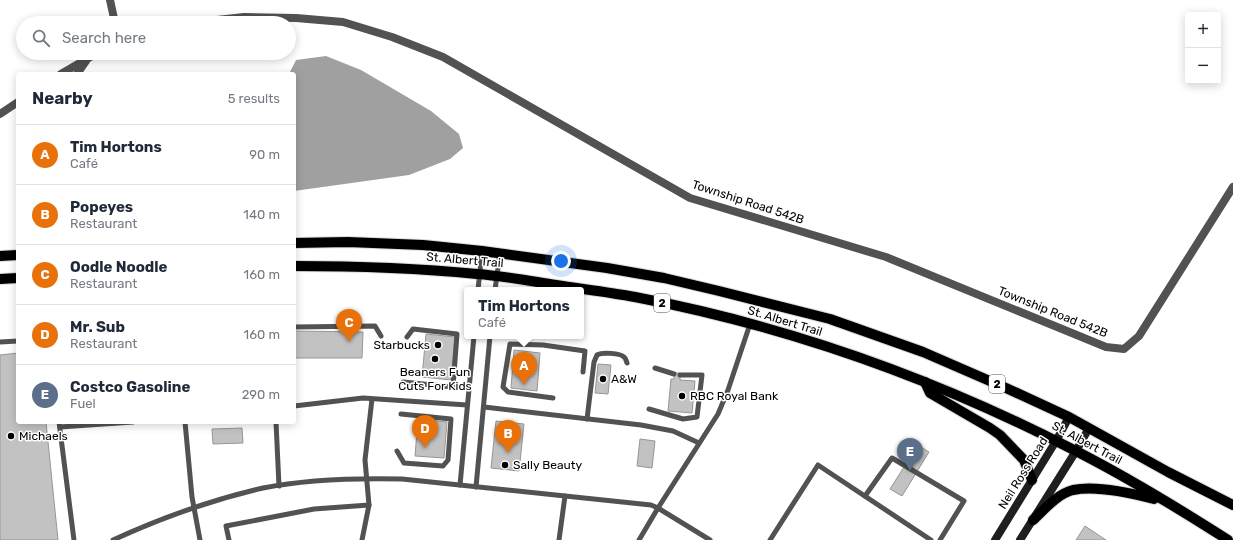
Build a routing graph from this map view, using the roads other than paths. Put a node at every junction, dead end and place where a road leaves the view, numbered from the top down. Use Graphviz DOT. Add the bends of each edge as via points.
graph roads {
  1 [pos="110,0"];
  2 [pos="113,16"];
  3 [pos="296,18"];
  4 [pos="85,60"];
  5 [pos="87,60"];
  6 [pos="64,72"];
  7 [pos="78,72"];
  8 [pos="16,103"];
  9 [pos="0,114"];
  10 [pos="1233,186"];
  11 [pos="296,243"];
  12 [pos="482,251"];
  13 [pos="500,253"];
  14 [pos="1,255"];
  15 [pos="16,255"];
  16 [pos="296,266"];
  17 [pos="479,274"];
  18 [pos="496,276"];
  19 [pos="16,278"];
  20 [pos="0,279"];
  21 [pos="478,287"];
  22 [pos="495,287"];
  23 [pos="569,287"];
  24 [pos="584,289"];
  25 [pos="750,324"];
  26 [pos="296,327"];
  27 [pos="381,336"];
  28 [pos="407,337"];
  29 [pos="474,339"];
  30 [pos="490,339"];
  31 [pos="16,341"];
  32 [pos="0,342"];
  33 [pos="627,363"];
  34 [pos="655,368"];
  35 [pos="583,372"];
  36 [pos="403,382"];
  37 [pos="924,382"];
  38 [pos="552,398"];
  39 [pos="372,399"];
  40 [pos="468,405"];
  41 [pos="296,406"];
  42 [pos="484,407"];
  43 [pos="649,409"];
  44 [pos="401,414"];
  45 [pos="1069,417"];
  46 [pos="587,418"];
  47 [pos="59,424"];
  48 [pos="185,424"];
  49 [pos="276,424"];
  50 [pos="1089,428"];
  51 [pos="1056,441"];
  52 [pos="700,443"];
  53 [pos="397,451"];
  54 [pos="1076,451"];
  55 [pos="366,478"];
  56 [pos="1032,480"];
  57 [pos="460,485"];
  58 [pos="279,486"];
  59 [pos="476,487"];
  60 [pos="565,496"];
  61 [pos="865,496"];
  62 [pos="1166,502"];
  63 [pos="369,505"];
  64 [pos="1233,505"];
  65 [pos="194,507"];
  66 [pos="658,508"];
  67 [pos="1033,520"];
  68 [pos="74,540"];
  69 [pos="113,540"];
  70 [pos="200,540"];
  71 [pos="229,540"];
  72 [pos="362,540"];
  73 [pos="559,540"];
  74 [pos="639,540"];
  75 [pos="710,540"];
  76 [pos="770,540"];
  77 [pos="931,540"];
  78 [pos="940,540"];
  79 [pos="995,540"];
  80 [pos="1020,540"];
  81 [pos="1228,540"];
  1 -- 2 [label="street"];
  3 -- 10 [label="street, Township Road 542B" via="343,22 443,57 690,198 886,256 1106,347 1124,349 1139,336"];
  4 -- 6 [label="street"];
  5 -- 7 [label="street"];
  8 -- 9 [label="street"];
  11 -- 12 [label="main road, St. Albert Trail / 2" via="423,245"];
  12 -- 13 [label="main road, St. Albert Trail / 2"];
  12 -- 17 [label="lane"];
  13 -- 18 [label="lane"];
  13 -- 45 [label="main road, St. Albert Trail / 2" via="664,278 830,319 923,352"];
  14 -- 15 [label="main road"];
  16 -- 17 [label="main road, St. Albert Trail / 2" via="381,267"];
  17 -- 18 [label="main road, St. Albert Trail / 2"];
  17 -- 21 [label="lane"];
  18 -- 22 [label="lane"];
  18 -- 23 [label="main road, St. Albert Trail / 2"];
  19 -- 20 [label="main road"];
  24 -- 25 [label="main road, St. Albert Trail / 2" via="635,297"];
  25 -- 37 [label="main road, St. Albert Trail / 2"];
  25 -- 52 [label="lane" via="723,403"];
  26 -- 27 [label="lane" via="375,326"];
  28 -- 36 [label="lane" via="413,329 457,334 453,387"];
  29 -- 40 [label="lane"];
  30 -- 42 [label="lane"];
  31 -- 32 [label="lane"];
  33 -- 46 [label="lane" via="622,356 604,353 597,355"];
  34 -- 43 [label="lane" via="677,375 702,375 697,417 683,419"];
  35 -- 38 [label="lane" via="585,351 543,345 510,344 503,387 508,392"];
  37 -- 51 [label="main road, St. Albert Trail / 2"];
  37 -- 56 [label="main road" via="930,393 1000,436 1024,460"];
  39 -- 40 [label="lane"];
  39 -- 41 [label="lane"];
  39 -- 55 [label="lane" via="365,460"];
  40 -- 57 [label="lane"];
  42 -- 46 [label="lane"];
  42 -- 59 [label="lane"];
  44 -- 53 [label="lane" via="451,419 448,460 443,466 404,463"];
  45 -- 50 [label="main road, St. Albert Trail / 2"];
  45 -- 51 [label="main road, Neil Ross Road"];
  46 -- 52 [label="lane" via="673,432"];
  47 -- 68 [label="lane"];
  48 -- 65 [label="lane"];
  49 -- 58 [label="lane"];
  50 -- 54 [label="main road"];
  50 -- 64 [label="main road, St. Albert Trail / 2"];
  51 -- 54 [label="main road, St. Albert Trail / 2"];
  51 -- 56 [label="main road, Neil Ross Road"];
  52 -- 66 [label="lane"];
  54 -- 62 [label="main road, St. Albert Trail / 2"];
  54 -- 67 [label="main road"];
  55 -- 57 [label="lane"];
  55 -- 58 [label="lane"];
  55 -- 63 [label="lane"];
  56 -- 79 [label="main road, Neil Ross Road"];
  57 -- 59 [label="lane"];
  58 -- 65 [label="lane"];
  59 -- 60 [label="lane"];
  60 -- 66 [label="lane"];
  60 -- 73 [label="lane"];
  61 -- 76 [label="lane" via="818,465"];
  61 -- 77 [label="lane"];
  61 -- 78 [label="lane" via="892,458 964,501"];
  62 -- 67 [label="main road" via="1124,492 1073,490 1052,502"];
  62 -- 81 [label="main road, St. Albert Trail / 2"];
  63 -- 71 [label="lane" via="314,509 226,526"];
  63 -- 72 [label="lane"];
  65 -- 69 [label="lane"];
  65 -- 70 [label="lane"];
  66 -- 74 [label="lane"];
  66 -- 75 [label="lane"];
  67 -- 80 [label="main road"];
}
